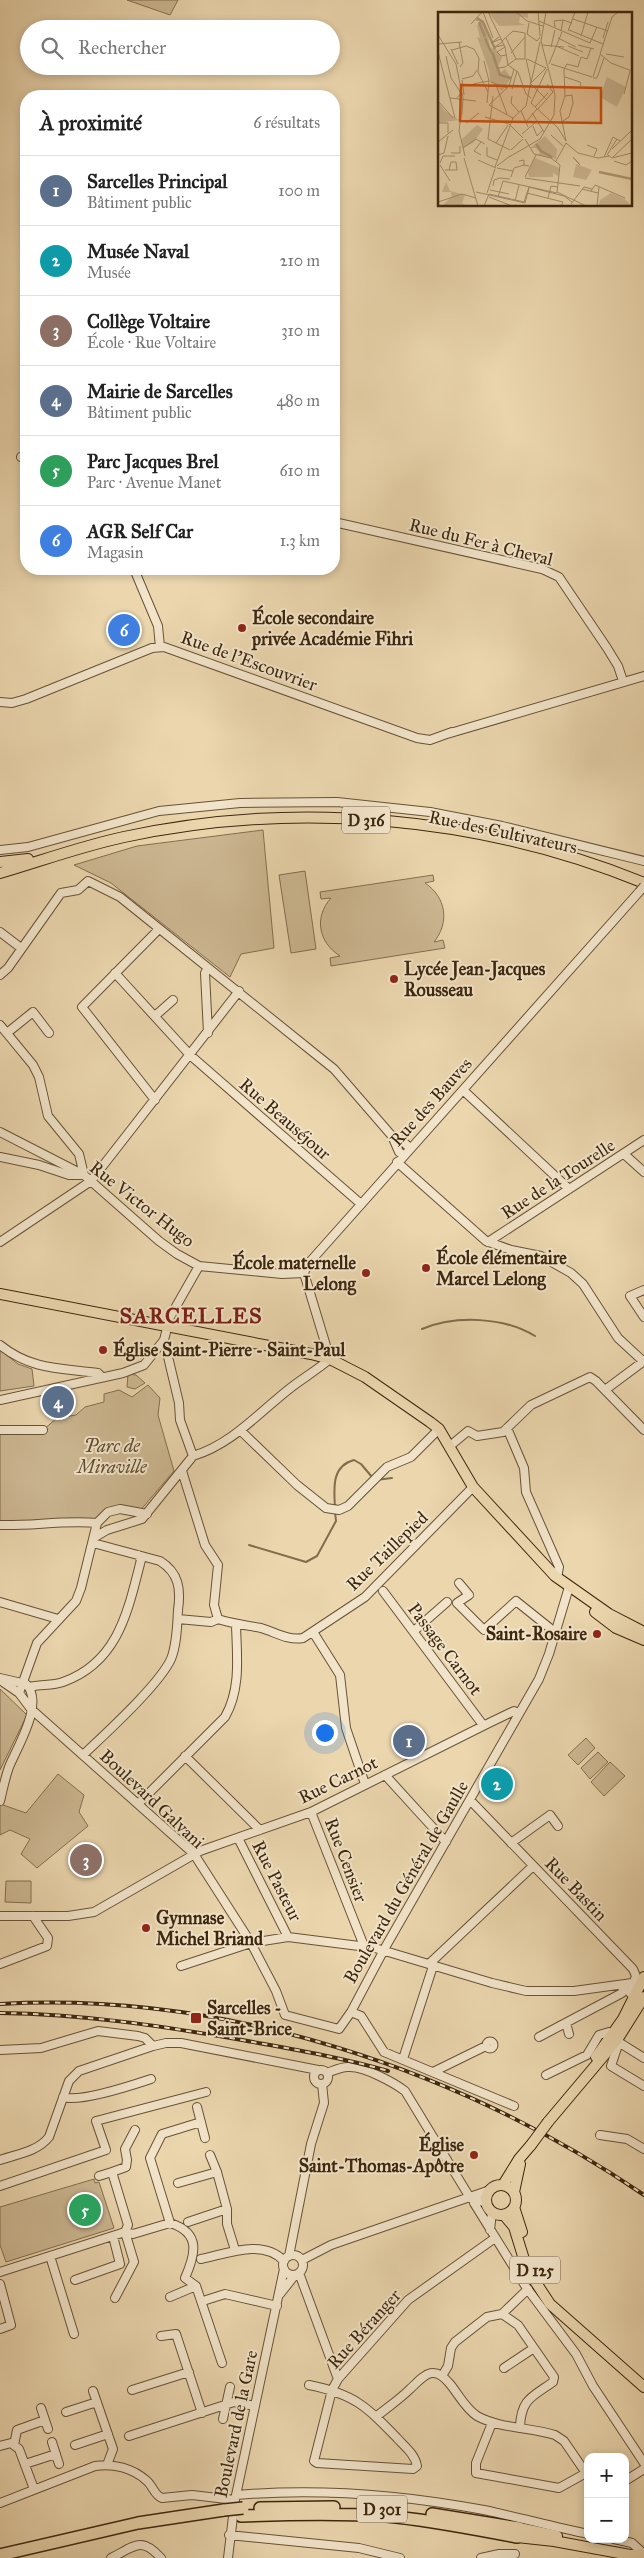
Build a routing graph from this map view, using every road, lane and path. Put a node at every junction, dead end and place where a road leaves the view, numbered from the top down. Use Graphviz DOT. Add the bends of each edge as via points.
graph roads {
  1 [pos="340,523"];
  2 [pos="137,575"];
  3 [pos="160,647"];
  4 [pos="644,676"];
  5 [pos="623,682"];
  6 [pos="0,702"];
  7 [pos="0,850"];
  8 [pos="71,852"];
  9 [pos="644,861"];
  10 [pos="0,862"];
  11 [pos="0,873"];
  12 [pos="643,888"];
  13 [pos="159,929"];
  14 [pos="0,932"];
  15 [pos="21,948"];
  16 [pos="208,968"];
  17 [pos="116,973"];
  18 [pos="0,974"];
  19 [pos="239,991"];
  20 [pos="173,1000"];
  21 [pos="155,1016"];
  22 [pos="0,1025"];
  23 [pos="7,1033"];
  24 [pos="49,1033"];
  25 [pos="208,1033"];
  26 [pos="190,1055"];
  27 [pos="463,1090"];
  28 [pos="155,1100"];
  29 [pos="0,1132"];
  30 [pos="392,1136"];
  31 [pos="644,1140"];
  32 [pos="410,1148"];
  33 [pos="624,1154"];
  34 [pos="403,1156"];
  35 [pos="0,1157"];
  36 [pos="397,1162"];
  37 [pos="644,1172"];
  38 [pos="84,1175"];
  39 [pos="91,1181"];
  40 [pos="569,1189"];
  41 [pos="361,1204"];
  42 [pos="0,1242"];
  43 [pos="488,1242"];
  44 [pos="199,1266"];
  45 [pos="304,1273"];
  46 [pos="644,1290"];
  47 [pos="0,1294"];
  48 [pos="644,1317"];
  49 [pos="166,1325"];
  50 [pos="164,1340"];
  51 [pos="0,1345"];
  52 [pos="154,1354"];
  53 [pos="168,1355"];
  54 [pos="330,1359"];
  55 [pos="644,1361"];
  56 [pos="100,1375"];
  57 [pos="605,1390"];
  58 [pos="0,1400"];
  59 [pos="507,1428"];
  60 [pos="439,1429"];
  61 [pos="0,1430"];
  62 [pos="43,1430"];
  63 [pos="241,1430"];
  64 [pos="644,1430"];
  65 [pos="450,1446"];
  66 [pos="193,1456"];
  67 [pos="182,1471"];
  68 [pos="473,1487"];
  69 [pos="147,1514"];
  70 [pos="0,1525"];
  71 [pos="95,1534"];
  72 [pos="138,1555"];
  73 [pos="557,1578"];
  74 [pos="459,1582"];
  75 [pos="569,1587"];
  76 [pos="383,1591"];
  77 [pos="0,1602"];
  78 [pos="447,1602"];
  79 [pos="58,1619"];
  80 [pos="178,1619"];
  81 [pos="218,1619"];
  82 [pos="236,1625"];
  83 [pos="414,1631"];
  84 [pos="313,1632"];
  85 [pos="644,1632"];
  86 [pos="556,1633"];
  87 [pos="644,1640"];
  88 [pos="0,1679"];
  89 [pos="27,1691"];
  90 [pos="18,1693"];
  91 [pos="31,1709"];
  92 [pos="518,1712"];
  93 [pos="483,1725"];
  94 [pos="83,1755"];
  95 [pos="185,1756"];
  96 [pos="385,1775"];
  97 [pos="366,1784"];
  98 [pos="470,1800"];
  99 [pos="0,1801"];
  100 [pos="138,1804"];
  101 [pos="311,1812"];
  102 [pos="558,1826"];
  103 [pos="260,1830"];
  104 [pos="238,1838"];
  105 [pos="446,1842"];
  106 [pos="511,1843"];
  107 [pos="194,1854"];
  108 [pos="532,1866"];
  109 [pos="0,1916"];
  110 [pos="33,1916"];
  111 [pos="288,1937"];
  112 [pos="251,1942"];
  113 [pos="364,1946"];
  114 [pos="383,1951"];
  115 [pos="0,1964"];
  116 [pos="431,1965"];
  117 [pos="181,1966"];
  118 [pos="641,1983"];
  119 [pos="624,1986"];
  120 [pos="639,2004"];
  121 [pos="351,2012"];
  122 [pos="566,2022"];
  123 [pos="341,2028"];
  124 [pos="569,2034"];
  125 [pos="538,2037"];
  126 [pos="616,2039"];
  127 [pos="153,2046"];
  128 [pos="486,2046"];
  129 [pos="0,2050"];
  130 [pos="644,2058"];
  131 [pos="403,2059"];
  132 [pos="317,2072"];
  133 [pos="433,2072"];
  134 [pos="327,2073"];
  135 [pos="546,2075"];
  136 [pos="151,2079"];
  137 [pos="322,2084"];
  138 [pos="644,2086"];
  139 [pos="206,2092"];
  140 [pos="63,2097"];
  141 [pos="514,2106"];
  142 [pos="197,2107"];
  143 [pos="201,2122"];
  144 [pos="135,2130"];
  145 [pos="600,2135"];
  146 [pos="205,2138"];
  147 [pos="528,2148"];
  148 [pos="644,2149"];
  149 [pos="210,2155"];
  150 [pos="0,2160"];
  151 [pos="112,2172"];
  152 [pos="217,2172"];
  153 [pos="98,2176"];
  154 [pos="178,2183"];
  155 [pos="503,2185"];
  156 [pos="0,2186"];
  157 [pos="490,2190"];
  158 [pos="514,2192"];
  159 [pos="472,2200"];
  160 [pos="486,2203"];
  161 [pos="227,2209"];
  162 [pos="510,2210"];
  163 [pos="492,2212"];
  164 [pos="188,2222"];
  165 [pos="170,2223"];
  166 [pos="490,2230"];
  167 [pos="125,2232"];
  168 [pos="113,2236"];
  169 [pos="496,2238"];
  170 [pos="234,2250"];
  171 [pos="50,2256"];
  172 [pos="201,2259"];
  173 [pos="302,2260"];
  174 [pos="286,2262"];
  175 [pos="0,2272"];
  176 [pos="297,2274"];
  177 [pos="75,2280"];
  178 [pos="0,2284"];
  179 [pos="196,2286"];
  180 [pos="528,2289"];
  181 [pos="279,2296"];
  182 [pos="170,2297"];
  183 [pos="115,2298"];
  184 [pos="206,2300"];
  185 [pos="277,2306"];
  186 [pos="502,2314"];
  187 [pos="0,2329"];
  188 [pos="74,2334"];
  189 [pos="161,2336"];
  190 [pos="534,2348"];
  191 [pos="612,2359"];
  192 [pos="222,2363"];
  193 [pos="504,2368"];
  194 [pos="189,2372"];
  195 [pos="442,2376"];
  196 [pos="338,2379"];
  197 [pos="309,2385"];
  198 [pos="230,2387"];
  199 [pos="644,2387"];
  200 [pos="132,2390"];
  201 [pos="332,2390"];
  202 [pos="93,2391"];
  203 [pos="644,2397"];
  204 [pos="97,2402"];
  205 [pos="226,2405"];
  206 [pos="255,2406"];
  207 [pos="41,2408"];
  208 [pos="66,2412"];
  209 [pos="202,2413"];
  210 [pos="377,2416"];
  211 [pos="223,2419"];
  212 [pos="45,2420"];
  213 [pos="493,2423"];
  214 [pos="520,2427"];
  215 [pos="48,2429"];
  216 [pos="108,2434"];
  217 [pos="129,2436"];
  218 [pos="52,2442"];
  219 [pos="12,2444"];
  220 [pos="75,2445"];
  221 [pos="0,2446"];
  222 [pos="56,2454"];
  223 [pos="644,2463"];
  224 [pos="25,2464"];
  225 [pos="59,2464"];
  226 [pos="107,2465"];
  227 [pos="644,2469"];
  228 [pos="584,2470"];
  229 [pos="584,2476"];
  230 [pos="629,2478"];
  231 [pos="34,2489"];
  232 [pos="0,2503"];
  233 [pos="239,2505"];
  234 [pos="224,2514"];
  235 [pos="518,2533"];
  236 [pos="584,2533"];
  237 [pos="229,2534"];
  238 [pos="629,2542"];
  239 [pos="0,2554"];
  240 [pos="515,2554"];
  241 [pos="643,2555"];
  242 [pos="18,2558"];
  243 [pos="111,2558"];
  244 [pos="161,2558"];
  245 [pos="228,2558"];
  246 [pos="400,2558"];
  247 [pos="481,2558"];
  248 [pos="620,2558"];
  1 -- 5 [label="street, Rue du Fer à Cheval" via="545,570 559,577 611,654"];
  2 -- 3 [label="street" via="158,626"];
  3 -- 5 [label="street, Rue de l'Escouvrier" via="426,740"];
  3 -- 6 [label="street, Rue de l'Escouvrier" via="26,699"];
  4 -- 5 [label="street, Rue de l'Escouvrier"];
  7 -- 9 [label="street" via="33,845 159,811 240,803 337,802 430,812 493,824"];
  8 -- 10 [label="main road"];
  8 -- 11 [label="main road, Rue des Cultivateurs / D 316"];
  8 -- 12 [label="main road, Rue des Cultivateurs / D 316" via="187,831 256,824 371,825 499,844 582,866"];
  12 -- 27 [label="street, Rue des Bauves"];
  13 -- 15 [label="street" via="120,897 88,881 78,890 61,893"];
  13 -- 16 [label="street"];
  13 -- 17 [label="street"];
  14 -- 15 [label="street"];
  15 -- 18 [label="street"];
  16 -- 19 [label="street"];
  16 -- 25 [label="street" via="205,973"];
  17 -- 21 [label="street, Rue Beauséjour"];
  17 -- 28 [label="street" via="82,1007"];
  19 -- 25 [label="street"];
  19 -- 30 [label="street" via="334,1068"];
  20 -- 21 [label="street"];
  21 -- 26 [label="street, Rue Beauséjour"];
  22 -- 23 [label="street"];
  23 -- 24 [label="street" via="33,1012"];
  23 -- 38 [label="street" via="33,1065 48,1116 78,1154"];
  25 -- 26 [label="street"];
  26 -- 28 [label="street"];
  26 -- 41 [label="street, Rue Beauséjour"];
  27 -- 32 [label="street, Rue des Bauves"];
  27 -- 40 [label="street"];
  28 -- 39 [label="street"];
  29 -- 38 [label="street, Rue Victor Hugo"];
  30 -- 32 [label="street"];
  30 -- 34 [label="street"];
  31 -- 33 [label="street, Rue de la Tourelle"];
  32 -- 34 [label="street, Rue des Bauves"];
  33 -- 37 [label="street"];
  33 -- 40 [label="street, Rue de la Tourelle"];
  34 -- 36 [label="street, Rue des Bauves"];
  35 -- 38 [label="street" via="40,1165 69,1176"];
  36 -- 41 [label="street, Rue des Bauves"];
  36 -- 43 [label="street"];
  38 -- 39 [label="street, Rue Victor Hugo"];
  39 -- 42 [label="street"];
  39 -- 44 [label="street, Rue Victor Hugo" via="159,1241"];
  40 -- 43 [label="street, Rue de la Tourelle"];
  41 -- 45 [label="street, Rue des Bauves" via="308,1264"];
  43 -- 55 [label="street" via="541,1256 571,1273 583,1284 618,1338"];
  44 -- 45 [label="street, Rue Victor Hugo"];
  44 -- 49 [label="street"];
  45 -- 54 [label="street"];
  46 -- 48 [label="street" via="630,1296"];
  47 -- 49 [label="main road"];
  49 -- 50 [label="street"];
  49 -- 54 [label="main road"];
  50 -- 52 [label="street"];
  50 -- 53 [label="street"];
  51 -- 56 [label="street" via="24,1362"];
  52 -- 53 [label="street"];
  52 -- 56 [label="street" via="135,1369"];
  53 -- 66 [label="street" via="180,1420"];
  54 -- 60 [label="main road" via="380,1386"];
  54 -- 63 [label="street"];
  55 -- 57 [label="street"];
  56 -- 58 [label="street"];
  57 -- 59 [label="street" via="590,1377 577,1381 531,1405"];
  57 -- 64 [label="street"];
  59 -- 65 [label="street" via="498,1434 477,1436 468,1431"];
  59 -- 73 [label="street" via="524,1468 526,1492 559,1567"];
  60 -- 63 [label="street" via="411,1457 392,1464 348,1506 335,1509 326,1508 297,1485"];
  60 -- 65 [label="main road"];
  61 -- 62 [label="street"];
  63 -- 66 [label="street" via="207,1452"];
  65 -- 68 [label="main road"];
  66 -- 67 [label="street"];
  67 -- 69 [label="street"];
  67 -- 81 [label="street" via="205,1545 218,1565 214,1605"];
  68 -- 73 [label="main road"];
  68 -- 84 [label="street, Rue Taillepied" via="365,1597"];
  69 -- 71 [label="street" via="136,1521"];
  69 -- 71 [label="street" via="120,1509 108,1512"];
  70 -- 71 [label="street" via="67,1522"];
  71 -- 72 [label="street"];
  71 -- 79 [label="street" via="76,1601"];
  72 -- 80 [label="street" via="160,1560 177,1577 180,1596"];
  72 -- 89 [label="street" via="141,1560 126,1616 108,1650 76,1677"];
  73 -- 75 [label="main road"];
  74 -- 86 [label="street" via="469,1594 457,1603 484,1630 516,1601"];
  75 -- 85 [label="main road" via="609,1614"];
  75 -- 86 [label="street, Boulevard du Général de Gaulle"];
  75 -- 87 [label="main road" via="580,1600 616,1628"];
  76 -- 83 [label="street, Passage Carnot"];
  77 -- 79 [label="street"];
  78 -- 83 [label="street"];
  79 -- 89 [label="street" via="37,1643"];
  80 -- 81 [label="street" via="211,1622"];
  80 -- 94 [label="street" via="171,1660 160,1676"];
  81 -- 82 [label="street, Rue Taillepied"];
  82 -- 84 [label="street, Rue Taillepied" via="261,1628 296,1640"];
  82 -- 95 [label="street" via="236,1693 225,1717"];
  83 -- 93 [label="street, Passage Carnot"];
  84 -- 97 [label="street" via="340,1675 346,1728"];
  86 -- 92 [label="street, Boulevard du Général de Gaulle" via="539,1679"];
  88 -- 89 [label="street"];
  88 -- 90 [label="street"];
  89 -- 90 [label="street"];
  89 -- 90 [label="street"];
  89 -- 91 [label="street"];
  91 -- 94 [label="street, Boulevard Galvani"];
  91 -- 99 [label="street"];
  92 -- 93 [label="street, Rue Carnot"];
  92 -- 98 [label="street, Boulevard du Général de Gaulle"];
  93 -- 96 [label="street, Rue Carnot"];
  94 -- 100 [label="street, Boulevard Galvani"];
  95 -- 100 [label="street"];
  95 -- 103 [label="street"];
  96 -- 97 [label="street, Rue Carnot"];
  96 -- 105 [label="street"];
  97 -- 101 [label="street, Rue Carnot"];
  98 -- 105 [label="street, Boulevard du Général de Gaulle"];
  98 -- 106 [label="street, Rue Bastin"];
  100 -- 107 [label="street, Boulevard Galvani"];
  101 -- 103 [label="street, Rue Carnot"];
  101 -- 113 [label="street, Rue Censier"];
  102 -- 106 [label="street" via="550,1815"];
  103 -- 104 [label="street, Rue Carnot"];
  104 -- 107 [label="street, Rue Carnot"];
  104 -- 111 [label="street, Rue Pasteur"];
  105 -- 114 [label="street, Boulevard du Général de Gaulle"];
  106 -- 108 [label="street, Rue Bastin"];
  107 -- 110 [label="street, Rue Carnot" via="94,1912"];
  107 -- 112 [label="street, Boulevard Galvani"];
  108 -- 116 [label="street"];
  108 -- 118 [label="street, Rue Bastin" via="633,1969"];
  109 -- 110 [label="street, Rue Carnot"];
  110 -- 115 [label="street" via="48,1938 47,1946"];
  111 -- 112 [label="street"];
  111 -- 113 [label="street"];
  112 -- 117 [label="street"];
  112 -- 123 [label="street, Boulevard Galvani" via="284,2014 330,2028"];
  113 -- 114 [label="street"];
  114 -- 116 [label="street"];
  114 -- 121 [label="street, Boulevard du Général de Gaulle"];
  116 -- 119 [label="street" via="526,1991"];
  116 -- 131 [label="street"];
  118 -- 119 [label="street"];
  118 -- 120 [label="main road"];
  119 -- 122 [label="street" via="622,1993"];
  120 -- 126 [label="main road"];
  121 -- 123 [label="street, Boulevard du Général de Gaulle"];
  121 -- 131 [label="street" via="361,2016 384,2052"];
  122 -- 124 [label="street"];
  122 -- 125 [label="street"];
  126 -- 130 [label="street"];
  126 -- 135 [label="street" via="609,2032 599,2035 587,2055"];
  126 -- 138 [label="street" via="611,2066"];
  126 -- 147 [label="main road, bridge"];
  127 -- 129 [label="street" via="145,2038 104,2032 32,2050"];
  127 -- 132 [label="street" via="172,2042"];
  127 -- 140 [label="street" via="79,2071 69,2081"];
  128 -- 133 [label="street"];
  131 -- 133 [label="street"];
  132 -- 134 [label="street"];
  132 -- 137 [label="street" via="316,2081"];
  133 -- 141 [label="street"];
  134 -- 137 [label="street" via="327,2080"];
  134 -- 159 [label="street" via="345,2067 356,2068 396,2084 405,2091"];
  136 -- 140 [label="street" via="115,2092 100,2092 72,2100"];
  137 -- 174 [label="street, Boulevard de la Gare" via="324,2103"];
  139 -- 156 [label="street" via="96,2121 106,2150"];
  140 -- 150 [label="street" via="44,2143"];
  142 -- 143 [label="street"];
  143 -- 146 [label="street"];
  143 -- 165 [label="street" via="162,2134 150,2158"];
  144 -- 151 [label="street" via="125,2149 126,2167"];
  145 -- 148 [label="street" via="627,2139"];
  147 -- 155 [label="main road"];
  147 -- 158 [label="main road"];
  149 -- 152 [label="street"];
  151 -- 153 [label="street"];
  151 -- 167 [label="street" via="128,2225"];
  152 -- 154 [label="street"];
  152 -- 161 [label="street"];
  155 -- 157 [label="main road"];
  155 -- 158 [label="main road"];
  157 -- 159 [label="street"];
  157 -- 160 [label="main road"];
  158 -- 162 [label="main road" via="516,2200"];
  159 -- 160 [label="street"];
  159 -- 166 [label="street"];
  159 -- 173 [label="street" via="331,2244"];
  160 -- 163 [label="main road"];
  161 -- 164 [label="street"];
  161 -- 170 [label="street" via="227,2224"];
  162 -- 163 [label="main road"];
  162 -- 191 [label="main road, D 125" via="535,2271 549,2295 572,2324"];
  163 -- 166 [label="street"];
  165 -- 167 [label="street" via="133,2234"];
  165 -- 179 [label="street" via="192,2238 194,2256 185,2278"];
  166 -- 169 [label="street"];
  167 -- 168 [label="street"];
  167 -- 183 [label="street" via="134,2262"];
  168 -- 171 [label="street"];
  168 -- 177 [label="street" via="120,2264"];
  169 -- 180 [label="street"];
  169 -- 196 [label="street, Rue Béranger" via="408,2300"];
  170 -- 172 [label="street"];
  170 -- 174 [label="street" via="268,2251"];
  171 -- 175 [label="street"];
  171 -- 188 [label="street"];
  173 -- 174 [label="street" via="296,2256"];
  173 -- 176 [label="street" via="302,2268"];
  174 -- 176 [label="street" via="288,2274"];
  174 -- 181 [label="street, Boulevard de la Gare"];
  176 -- 181 [label="street, Boulevard de la Gare"];
  176 -- 196 [label="street"];
  178 -- 187 [label="street" via="11,2325"];
  179 -- 182 [label="street"];
  179 -- 192 [label="street"];
  180 -- 186 [label="street"];
  180 -- 223 [label="street" via="572,2348"];
  181 -- 185 [label="street, Boulevard de la Gare"];
  184 -- 185 [label="street" via="225,2294"];
  185 -- 206 [label="street, Boulevard de la Gare"];
  186 -- 190 [label="street" via="518,2325"];
  186 -- 195 [label="street" via="487,2316 455,2342"];
  189 -- 194 [label="street" via="176,2334"];
  190 -- 193 [label="street"];
  190 -- 214 [label="street" via="554,2377 553,2382 523,2404"];
  191 -- 199 [label="main road, D 125"];
  191 -- 203 [label="main road, D 125"];
  194 -- 200 [label="street"];
  194 -- 209 [label="street"];
  195 -- 210 [label="street" via="426,2374"];
  195 -- 213 [label="street" via="469,2410"];
  196 -- 201 [label="street, Rue Béranger"];
  197 -- 201 [label="street"];
  198 -- 205 [label="street"];
  201 -- 210 [label="street" via="360,2403"];
  201 -- 210 [label="street, Rue Béranger" via="314,2461 317,2463 413,2469 417,2466 413,2455"];
  202 -- 204 [label="street"];
  204 -- 208 [label="street"];
  204 -- 216 [label="street"];
  205 -- 206 [label="street" via="234,2402"];
  205 -- 209 [label="street"];
  205 -- 211 [label="street"];
  206 -- 233 [label="street, Boulevard de la Gare"];
  207 -- 212 [label="street"];
  209 -- 217 [label="street"];
  212 -- 215 [label="street"];
  212 -- 219 [label="street" via="17,2430"];
  213 -- 214 [label="street"];
  213 -- 229 [label="street" via="476,2463 476,2473 559,2488"];
  214 -- 228 [label="street" via="555,2435 564,2441"];
  216 -- 220 [label="street"];
  216 -- 226 [label="street" via="113,2449"];
  218 -- 222 [label="street"];
  219 -- 221 [label="street"];
  219 -- 224 [label="street" via="19,2448"];
  222 -- 224 [label="street"];
  222 -- 225 [label="street"];
  224 -- 231 [label="street"];
  226 -- 231 [label="street" via="95,2466"];
  226 -- 233 [label="street" via="137,2474 162,2498 192,2495"];
  227 -- 230 [label="street"];
  231 -- 232 [label="street"];
  233 -- 234 [label="highway, D 301"];
  233 -- 235 [label="highway, D 301" via="307,2514 385,2516"];
  233 -- 236 [label="street" via="320,2493 380,2496 482,2510"];
  233 -- 237 [label="street, Boulevard de la Gare"];
  234 -- 239 [label="highway, D 301" via="138,2523"];
  234 -- 242 [label="highway, D 301"];
  235 -- 241 [label="main road, D 301"];
  235 -- 248 [label="main road, D 301"];
  237 -- 245 [label="street, Boulevard de la Gare"];
  237 -- 246 [label="street" via="359,2548"];
  238 -- 241 [label="street"];
  240 -- 247 [label="street"];
  243 -- 244 [label="street" via="141,2544 148,2545"];
}
